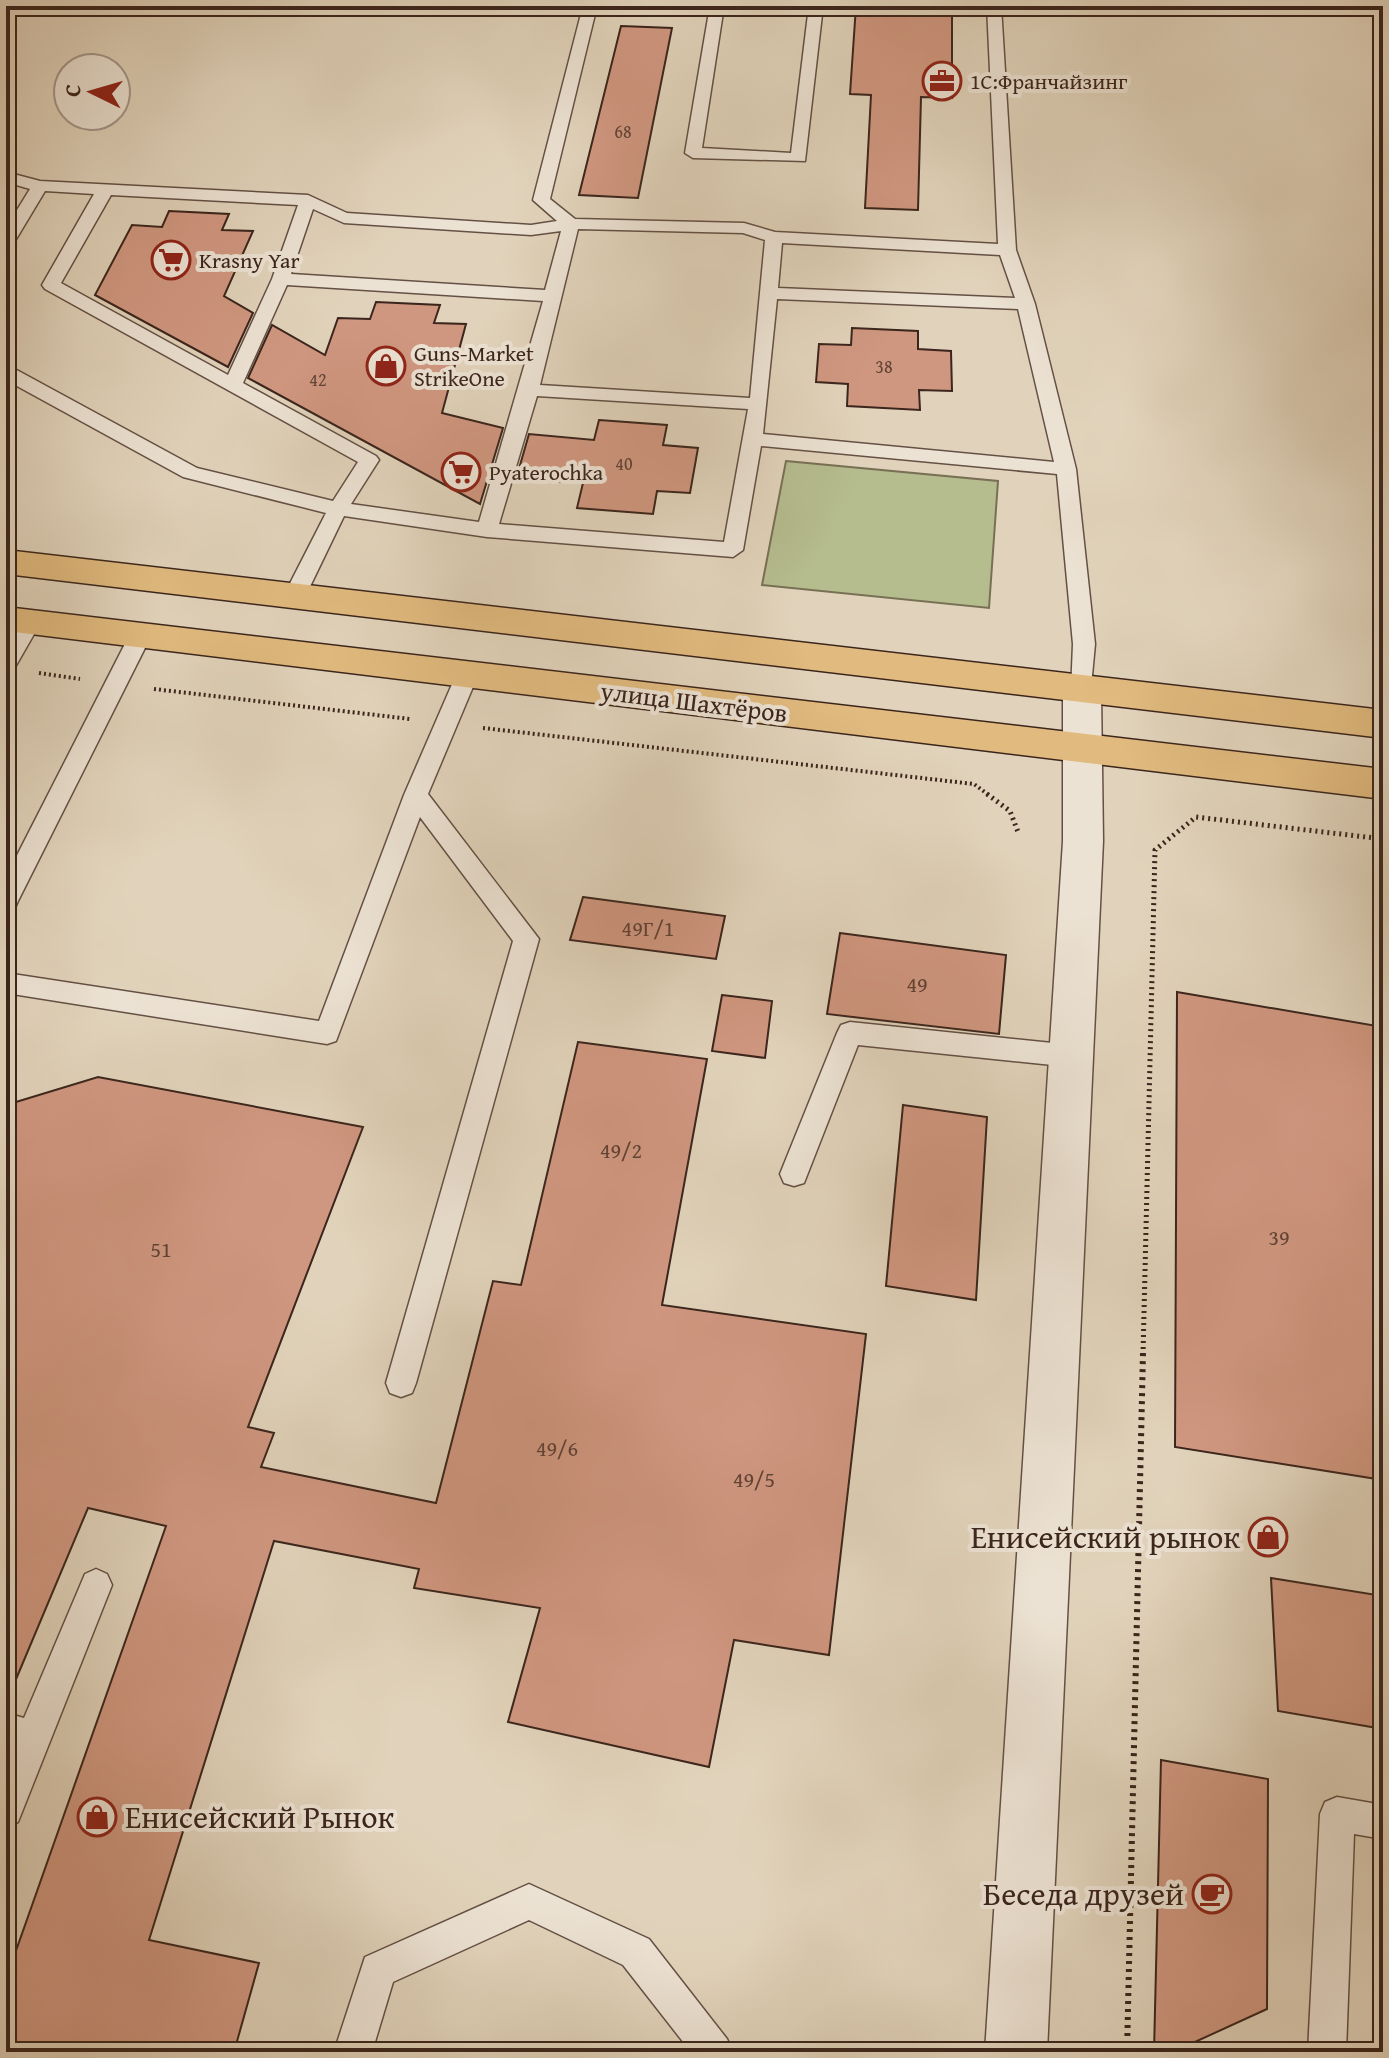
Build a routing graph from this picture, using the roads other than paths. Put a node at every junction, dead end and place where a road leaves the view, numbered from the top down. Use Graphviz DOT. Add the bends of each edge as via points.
graph roads {
  1 [pos="590,6"];
  2 [pos="717,6"];
  3 [pos="816,6"];
  4 [pos="994,6"];
  5 [pos="6,177"];
  6 [pos="40,186"];
  7 [pos="105,190"];
  8 [pos="308,200"];
  9 [pos="571,224"];
  10 [pos="774,237"];
  11 [pos="6,242"];
  12 [pos="1007,250"];
  13 [pos="281,279"];
  14 [pos="771,293"];
  15 [pos="553,296"];
  16 [pos="1026,304"];
  17 [pos="6,372"];
  18 [pos="232,387"];
  19 [pos="529,390"];
  20 [pos="759,404"];
  21 [pos="751,439"];
  22 [pos="1066,469"];
  23 [pos="338,509"];
  24 [pos="487,530"];
  25 [pos="6,562"];
  26 [pos="293,599"];
  27 [pos="18,620"];
  28 [pos="140,636"];
  29 [pos="6,664"];
  30 [pos="467,675"];
  31 [pos="1082,691"];
  32 [pos="1383,724"];
  33 [pos="1082,749"];
  34 [pos="1383,784"];
  35 [pos="416,795"];
  36 [pos="6,901"];
  37 [pos="6,983"];
  38 [pos="1072,1056"];
  39 [pos="794,1174"];
  40 [pos="401,1383"];
  41 [pos="96,1585"];
  42 [pos="19,1734"];
  43 [pos="6,1810"];
  44 [pos="1383,1822"];
  45 [pos="353,2052"];
  46 [pos="714,2052"];
  47 [pos="1016,2052"];
  48 [pos="1327,2052"];
  1 -- 9 [label="lane" via="541,200"];
  2 -- 3 [label="lane" via="693,153 799,158"];
  4 -- 12 [label="lane"];
  5 -- 6 [label="lane"];
  6 -- 7 [label="lane"];
  6 -- 11 [label="lane"];
  7 -- 8 [label="lane"];
  7 -- 18 [label="lane" via="51,285"];
  8 -- 9 [label="lane" via="344,218 531,230"];
  8 -- 13 [label="lane"];
  9 -- 10 [label="lane" via="744,228"];
  9 -- 15 [label="lane"];
  10 -- 12 [label="lane"];
  10 -- 14 [label="lane"];
  12 -- 16 [label="lane"];
  13 -- 15 [label="lane"];
  13 -- 18 [label="lane"];
  14 -- 16 [label="lane"];
  14 -- 20 [label="lane"];
  15 -- 19 [label="lane"];
  16 -- 22 [label="lane"];
  17 -- 23 [label="lane" via="190,473"];
  18 -- 23 [label="lane" via="369,460"];
  19 -- 20 [label="lane"];
  19 -- 24 [label="lane"];
  20 -- 21 [label="lane"];
  21 -- 22 [label="lane"];
  21 -- 24 [label="lane" via="733,550"];
  22 -- 31 [label="lane" via="1084,644"];
  23 -- 24 [label="lane"];
  23 -- 26 [label="lane"];
  25 -- 26 [label="main road"];
  26 -- 31 [label="main road"];
  27 -- 28 [label="main road, улица Шахтёров"];
  27 -- 29 [label="lane"];
  28 -- 30 [label="main road, улица Шахтёров"];
  28 -- 36 [label="lane"];
  30 -- 33 [label="main road, улица Шахтёров"];
  30 -- 35 [label="lane"];
  31 -- 32 [label="main road"];
  31 -- 33 [label="street"];
  33 -- 34 [label="main road, улица Шахтёров"];
  33 -- 38 [label="street"];
  35 -- 37 [label="lane" via="327,1033"];
  35 -- 40 [label="lane" via="526,939"];
  38 -- 39 [label="lane" via="850,1033"];
  38 -- 47 [label="street"];
  41 -- 42 [label="lane"];
  42 -- 43 [label="lane"];
  44 -- 48 [label="lane" via="1337,1814"];
  45 -- 46 [label="lane" via="378,1970 529,1902 636,1952"];
}
